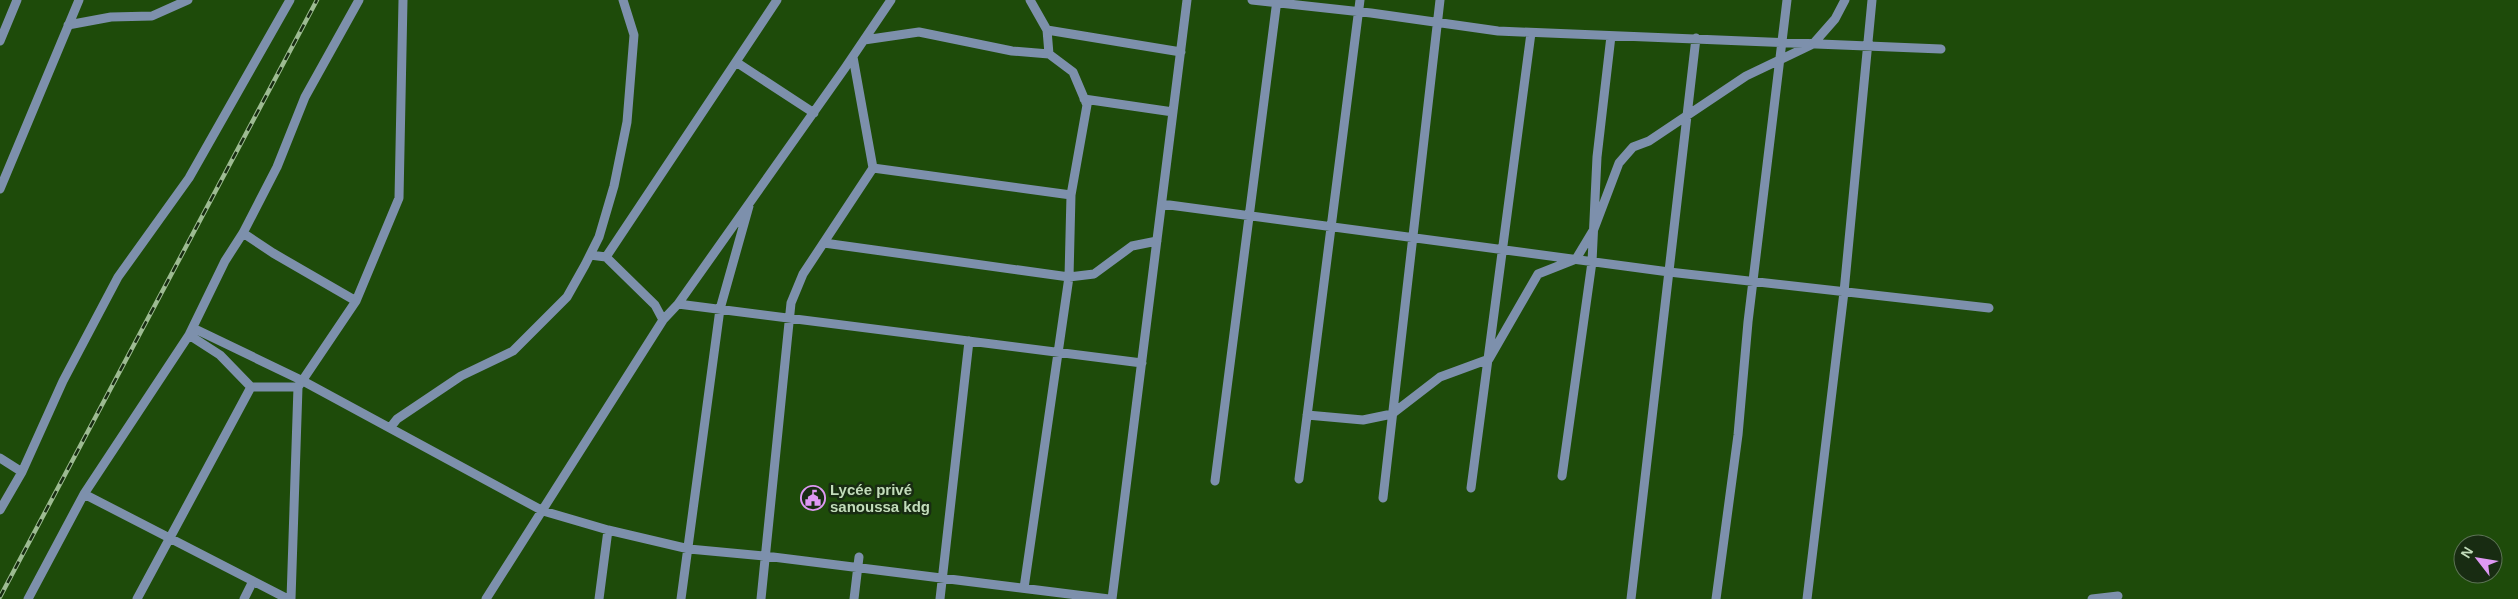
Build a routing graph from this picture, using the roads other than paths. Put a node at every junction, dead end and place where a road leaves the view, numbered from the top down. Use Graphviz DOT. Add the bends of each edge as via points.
graph roads {
  1 [pos="17,0"];
  2 [pos="79,0"];
  3 [pos="188,0"];
  4 [pos="290,0"];
  5 [pos="360,0"];
  6 [pos="403,0"];
  7 [pos="623,0"];
  8 [pos="777,0"];
  9 [pos="890,0"];
  10 [pos="1030,0"];
  11 [pos="1187,0"];
  12 [pos="1252,0"];
  13 [pos="1360,0"];
  14 [pos="1440,0"];
  15 [pos="1787,0"];
  16 [pos="1844,0"];
  17 [pos="1872,0"];
  18 [pos="1277,1"];
  19 [pos="1358,12"];
  20 [pos="1438,22"];
  21 [pos="68,25"];
  22 [pos="1047,30"];
  23 [pos="1531,32"];
  24 [pos="1611,36"];
  25 [pos="1696,38"];
  26 [pos="864,40"];
  27 [pos="0,41"];
  28 [pos="1782,42"];
  29 [pos="1813,44"];
  30 [pos="1868,46"];
  31 [pos="1942,49"];
  32 [pos="1181,52"];
  33 [pos="1049,54"];
  34 [pos="853,57"];
  35 [pos="1780,59"];
  36 [pos="736,62"];
  37 [pos="1084,99"];
  38 [pos="1173,112"];
  39 [pos="814,113"];
  40 [pos="1687,116"];
  41 [pos="873,168"];
  42 [pos="0,189"];
  43 [pos="1071,195"];
  44 [pos="752,198"];
  45 [pos="1162,204"];
  46 [pos="1249,216"];
  47 [pos="1331,228"];
  48 [pos="1594,229"];
  49 [pos="243,233"];
  50 [pos="1412,238"];
  51 [pos="1157,241"];
  52 [pos="824,243"];
  53 [pos="1504,250"];
  54 [pos="590,256"];
  55 [pos="606,257"];
  56 [pos="1576,259"];
  57 [pos="1592,262"];
  58 [pos="1669,272"];
  59 [pos="1069,277"];
  60 [pos="1753,282"];
  61 [pos="1844,292"];
  62 [pos="356,301"];
  63 [pos="678,304"];
  64 [pos="1989,308"];
  65 [pos="720,309"];
  66 [pos="789,318"];
  67 [pos="663,320"];
  68 [pos="191,331"];
  69 [pos="968,341"];
  70 [pos="1057,352"];
  71 [pos="1489,359"];
  72 [pos="1142,363"];
  73 [pos="300,384"];
  74 [pos="251,387"];
  75 [pos="1392,414"];
  76 [pos="1307,415"];
  77 [pos="390,428"];
  78 [pos="0,458"];
  79 [pos="22,472"];
  80 [pos="1562,476"];
  81 [pos="1299,479"];
  82 [pos="1215,481"];
  83 [pos="1471,488"];
  84 [pos="84,494"];
  85 [pos="1382,498"];
  86 [pos="0,510"];
  87 [pos="543,511"];
  88 [pos="608,530"];
  89 [pos="171,538"];
  90 [pos="689,549"];
  91 [pos="765,556"];
  92 [pos="859,557"];
  93 [pos="858,568"];
  94 [pos="942,579"];
  95 [pos="253,581"];
  96 [pos="1024,588"];
  97 [pos="2118,596"];
  98 [pos="28,599"];
  99 [pos="137,599"];
  100 [pos="244,599"];
  101 [pos="290,599"];
  102 [pos="486,599"];
  103 [pos="599,599"];
  104 [pos="681,599"];
  105 [pos="761,599"];
  106 [pos="854,599"];
  107 [pos="940,599"];
  108 [pos="1110,599"];
  109 [pos="1631,599"];
  110 [pos="1716,599"];
  111 [pos="1807,599"];
  112 [pos="2092,599"];
  1 -- 27 [label="street"];
  2 -- 21 [label="street"];
  3 -- 21 [label="street" via="152,16 111,17"];
  4 -- 79 [label="street" via="189,178 118,277 63,380"];
  5 -- 49 [label="street" via="305,97 277,168"];
  6 -- 62 [label="street" via="399,198"];
  7 -- 54 [label="street" via="634,34 627,122 614,186"];
  8 -- 36 [label="street"];
  9 -- 26 [label="street"];
  10 -- 22 [label="street"];
  11 -- 32 [label="street"];
  12 -- 18 [label="street"];
  13 -- 19 [label="street"];
  14 -- 20 [label="street"];
  15 -- 28 [label="street"];
  16 -- 29 [label="street" via="1835,19"];
  17 -- 30 [label="street"];
  18 -- 19 [label="street"];
  18 -- 46 [label="street"];
  19 -- 20 [label="street"];
  19 -- 47 [label="street"];
  20 -- 23 [label="street" via="1498,31"];
  20 -- 50 [label="street"];
  21 -- 42 [label="street"];
  22 -- 32 [label="street"];
  22 -- 33 [label="street"];
  23 -- 24 [label="street"];
  23 -- 53 [label="street"];
  24 -- 25 [label="street"];
  24 -- 48 [label="street" via="1597,157"];
  25 -- 28 [label="street"];
  25 -- 40 [label="street"];
  26 -- 33 [label="street" via="919,32"];
  26 -- 34 [label="street"];
  28 -- 29 [label="street"];
  28 -- 35 [label="street"];
  29 -- 30 [label="street"];
  29 -- 35 [label="street"];
  30 -- 31 [label="street"];
  30 -- 61 [label="street"];
  32 -- 38 [label="street"];
  33 -- 37 [label="street" via="1073,72"];
  34 -- 39 [label="street"];
  34 -- 41 [label="street"];
  35 -- 40 [label="street" via="1746,76"];
  35 -- 60 [label="street"];
  36 -- 39 [label="street"];
  36 -- 55 [label="street"];
  37 -- 38 [label="street"];
  37 -- 43 [label="street" via="1087,105"];
  38 -- 45 [label="street"];
  39 -- 44 [label="street"];
  40 -- 48 [label="street" via="1649,141 1633,146 1619,163"];
  40 -- 58 [label="street"];
  41 -- 43 [label="street"];
  41 -- 52 [label="street"];
  43 -- 59 [label="street"];
  44 -- 63 [label="street"];
  44 -- 65 [label="street"];
  45 -- 46 [label="street"];
  45 -- 51 [label="street"];
  46 -- 47 [label="street"];
  46 -- 82 [label="street"];
  47 -- 50 [label="street"];
  47 -- 76 [label="street"];
  48 -- 56 [label="street"];
  48 -- 57 [label="street"];
  49 -- 62 [label="street"];
  49 -- 68 [label="street" via="225,261"];
  50 -- 53 [label="street"];
  50 -- 75 [label="street"];
  51 -- 59 [label="street" via="1132,246 1094,274"];
  51 -- 72 [label="street"];
  52 -- 59 [label="street"];
  52 -- 66 [label="street" via="803,274 791,303"];
  53 -- 56 [label="street"];
  53 -- 71 [label="street"];
  54 -- 55 [label="street"];
  54 -- 77 [label="street" via="567,297 513,351 461,376 397,419"];
  55 -- 67 [label="street" via="655,305"];
  56 -- 57 [label="street"];
  56 -- 71 [label="street" via="1538,274"];
  57 -- 58 [label="street"];
  57 -- 80 [label="street"];
  58 -- 60 [label="street"];
  58 -- 109 [label="street"];
  59 -- 70 [label="street"];
  60 -- 61 [label="street"];
  60 -- 110 [label="street" via="1738,435"];
  61 -- 64 [label="street"];
  61 -- 111 [label="street"];
  62 -- 73 [label="street"];
  63 -- 65 [label="street"];
  63 -- 67 [label="street"];
  65 -- 66 [label="street"];
  65 -- 90 [label="street"];
  66 -- 69 [label="street"];
  66 -- 91 [label="street"];
  67 -- 87 [label="street"];
  68 -- 73 [label="street"];
  68 -- 74 [label="street"];
  68 -- 84 [label="street"];
  69 -- 70 [label="street"];
  69 -- 94 [label="street"];
  70 -- 72 [label="street"];
  70 -- 96 [label="street"];
  71 -- 75 [label="street" via="1440,377"];
  71 -- 83 [label="street"];
  72 -- 108 [label="street"];
  73 -- 74 [label="street"];
  73 -- 77 [label="street"];
  73 -- 101 [label="street"];
  74 -- 89 [label="street"];
  75 -- 76 [label="street" via="1363,420"];
  75 -- 85 [label="street"];
  76 -- 81 [label="street"];
  77 -- 87 [label="street"];
  78 -- 79 [label="street"];
  79 -- 86 [label="street"];
  84 -- 89 [label="street"];
  84 -- 98 [label="street"];
  87 -- 88 [label="street"];
  87 -- 102 [label="street"];
  88 -- 90 [label="street"];
  88 -- 103 [label="street"];
  89 -- 95 [label="street"];
  89 -- 99 [label="street"];
  90 -- 91 [label="street"];
  90 -- 104 [label="street"];
  91 -- 93 [label="street"];
  91 -- 105 [label="street"];
  92 -- 93 [label="street"];
  93 -- 94 [label="street"];
  93 -- 106 [label="street"];
  94 -- 96 [label="street"];
  94 -- 107 [label="street"];
  95 -- 100 [label="street"];
  95 -- 101 [label="street"];
  96 -- 108 [label="street"];
  97 -- 112 [label="street"];
}
